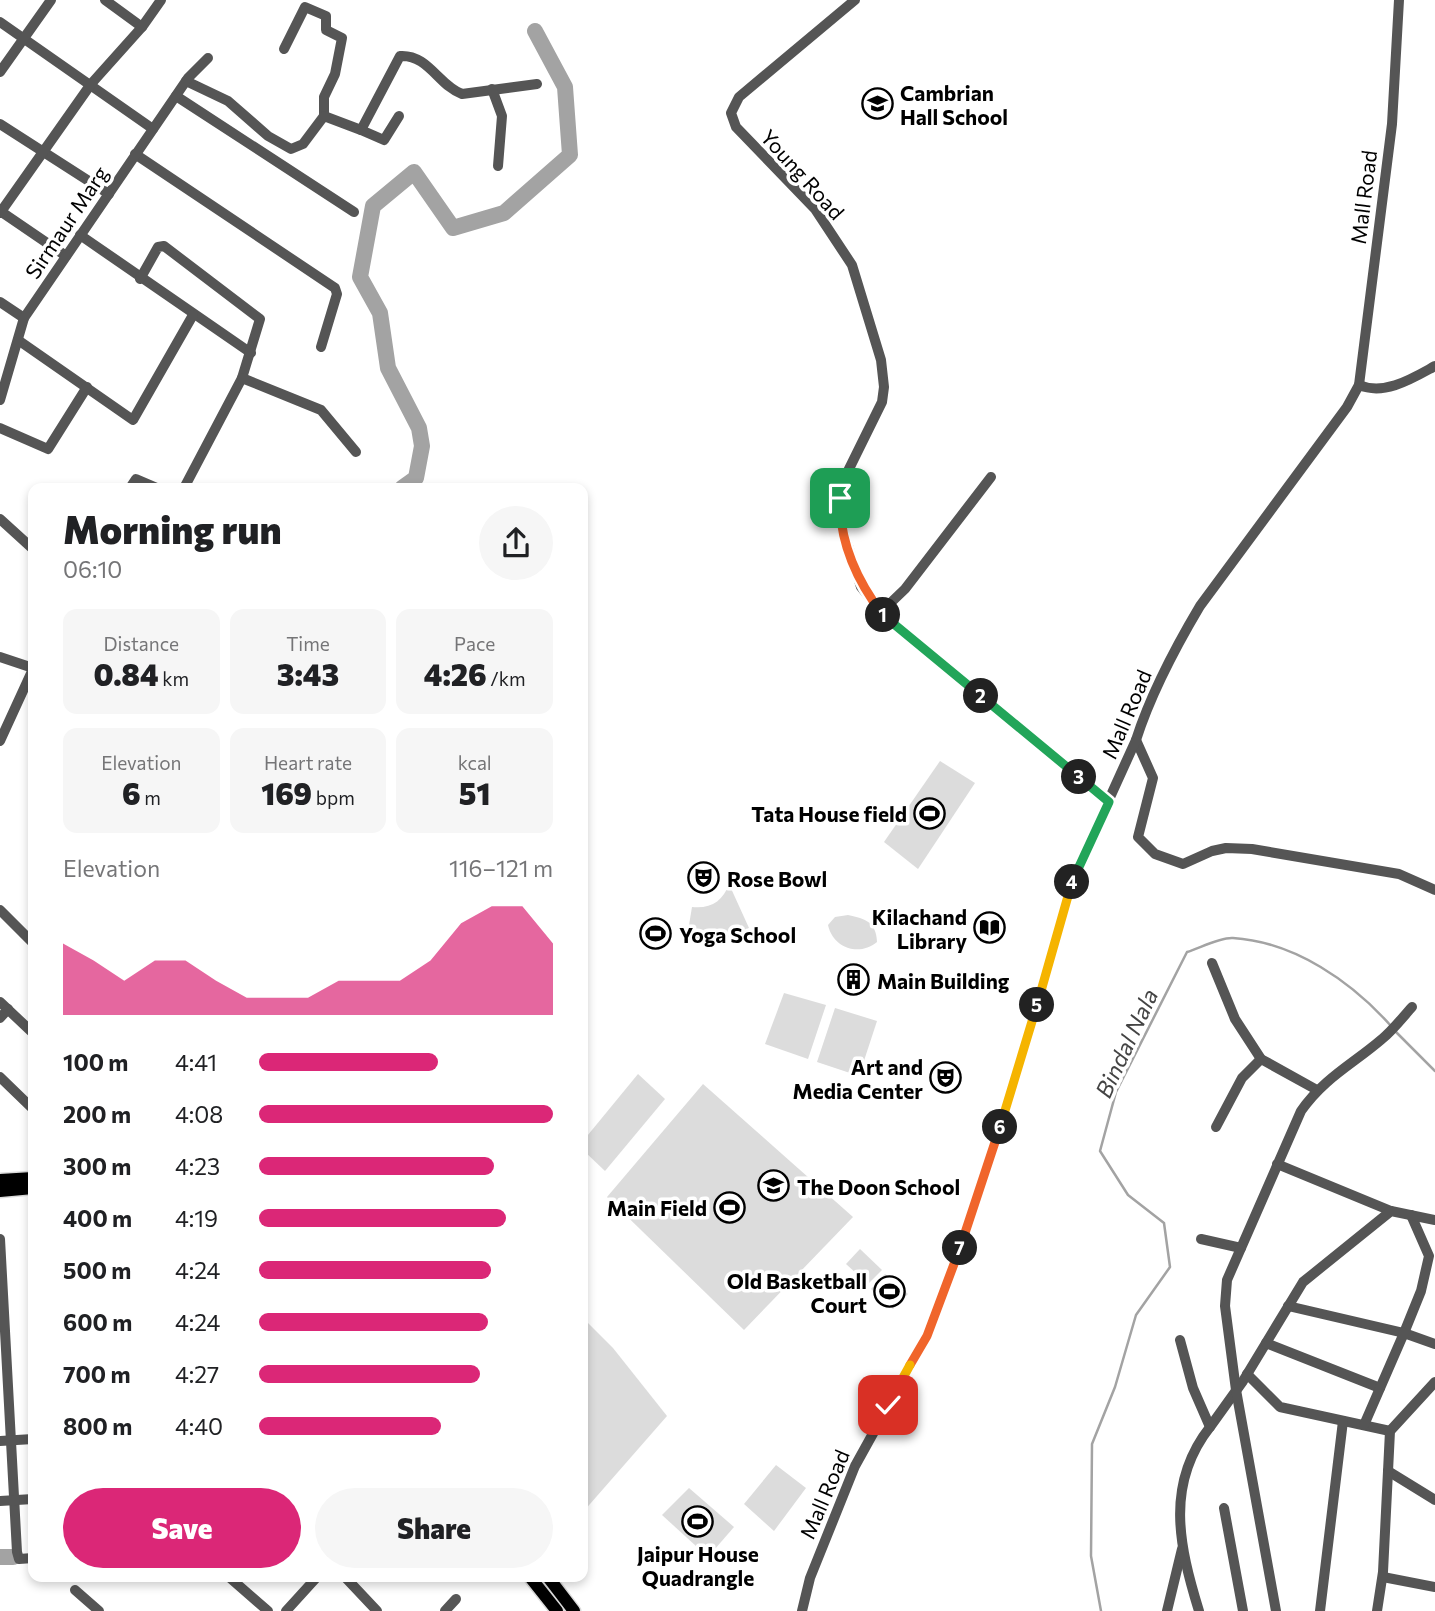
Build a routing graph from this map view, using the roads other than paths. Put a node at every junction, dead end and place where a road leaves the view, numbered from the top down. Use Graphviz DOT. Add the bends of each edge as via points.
graph roads {
  1 [pos="51,0"];
  2 [pos="105,0"];
  3 [pos="161,0"];
  4 [pos="855,0"];
  5 [pos="1399,0"];
  6 [pos="306,4"];
  7 [pos="0,22"];
  8 [pos="142,26"];
  9 [pos="23,38"];
  10 [pos="284,49"];
  11 [pos="208,58"];
  12 [pos="0,72"];
  13 [pos="187,79"];
  14 [pos="91,84"];
  15 [pos="537,84"];
  16 [pos="492,89"];
  17 [pos="176,96"];
  18 [pos="324,116"];
  19 [pos="399,116"];
  20 [pos="0,124"];
  21 [pos="153,129"];
  22 [pos="361,130"];
  23 [pos="42,151"];
  24 [pos="135,154"];
  25 [pos="498,166"];
  26 [pos="108,194"];
  27 [pos="0,212"];
  28 [pos="354,212"];
  29 [pos="80,235"];
  30 [pos="66,256"];
  31 [pos="140,279"];
  32 [pos="0,302"];
  33 [pos="193,315"];
  34 [pos="24,318"];
  35 [pos="18,340"];
  36 [pos="321,347"];
  37 [pos="251,353"];
  38 [pos="1435,366"];
  39 [pos="242,378"];
  40 [pos="1359,385"];
  41 [pos="87,387"];
  42 [pos="0,400"];
  43 [pos="0,428"];
  44 [pos="356,452"];
  45 [pos="991,477"];
  46 [pos="187,483"];
  47 [pos="0,519"];
  48 [pos="28,545"];
  49 [pos="881,612"];
  50 [pos="0,657"];
  51 [pos="28,667"];
  52 [pos="28,680"];
  53 [pos="1136,740"];
  54 [pos="0,741"];
  55 [pos="1109,802"];
  56 [pos="1435,890"];
  57 [pos="0,910"];
  58 [pos="28,938"];
  59 [pos="1212,963"];
  60 [pos="4,1005"];
  61 [pos="1412,1007"];
  62 [pos="0,1018"];
  63 [pos="28,1028"];
  64 [pos="1261,1059"];
  65 [pos="0,1077"];
  66 [pos="1317,1090"];
  67 [pos="28,1104"];
  68 [pos="1216,1127"];
  69 [pos="1277,1164"];
  70 [pos="28,1178"];
  71 [pos="0,1180"];
  72 [pos="28,1188"];
  73 [pos="0,1191"];
  74 [pos="1391,1211"];
  75 [pos="1411,1215"];
  76 [pos="1435,1220"];
  77 [pos="0,1238"];
  78 [pos="1201,1239"];
  79 [pos="1241,1248"];
  80 [pos="1288,1306"];
  81 [pos="1404,1333"];
  82 [pos="1180,1340"];
  83 [pos="1266,1343"];
  84 [pos="1435,1344"];
  85 [pos="1247,1374"];
  86 [pos="1435,1382"];
  87 [pos="1380,1388"];
  88 [pos="1236,1390"];
  89 [pos="1343,1420"];
  90 [pos="1364,1425"];
  91 [pos="1210,1427"];
  92 [pos="1390,1431"];
  93 [pos="28,1439"];
  94 [pos="12,1440"];
  95 [pos="0,1441"];
  96 [pos="1388,1471"];
  97 [pos="28,1499"];
  98 [pos="15,1500"];
  99 [pos="1435,1500"];
  100 [pos="0,1501"];
  101 [pos="1224,1508"];
  102 [pos="1182,1549"];
  103 [pos="28,1558"];
  104 [pos="1382,1577"];
  105 [pos="235,1582"];
  106 [pos="312,1582"];
  107 [pos="350,1582"];
  108 [pos="534,1582"];
  109 [pos="552,1582"];
  110 [pos="1435,1587"];
  111 [pos="75,1590"];
  112 [pos="456,1599"];
  113 [pos="99,1611"];
  114 [pos="268,1611"];
  115 [pos="286,1611"];
  116 [pos="376,1611"];
  117 [pos="445,1611"];
  118 [pos="557,1611"];
  119 [pos="574,1611"];
  120 [pos="802,1611"];
  121 [pos="1167,1611"];
  122 [pos="1199,1611"];
  123 [pos="1243,1611"];
  124 [pos="1276,1611"];
  125 [pos="1320,1611"];
  126 [pos="1377,1611"];
  1 -- 9 [label="street"];
  2 -- 8 [label="street"];
  3 -- 8 [label="street"];
  4 -- 49 [label="street, Young Road" via="740,97 730,113 736,127 815,209 852,265 881,360 882,402 846,475 839,517 856,575"];
  5 -- 40 [label="street, Mall Road" via="1392,124"];
  6 -- 10 [label="street"];
  6 -- 18 [label="street" via="326,16 326,30 342,38 335,74 324,97"];
  7 -- 9 [label="street"];
  8 -- 14 [label="street"];
  9 -- 12 [label="street"];
  9 -- 14 [label="street"];
  11 -- 13 [label="street, Sirmaur Marg"];
  13 -- 17 [label="street, Sirmaur Marg"];
  13 -- 18 [label="street" via="228,101 268,136 291,149 303,144"];
  14 -- 21 [label="street"];
  14 -- 23 [label="street"];
  15 -- 16 [label="street"];
  16 -- 22 [label="street" via="457,93 429,67 400,56"];
  16 -- 25 [label="street" via="502,116"];
  17 -- 21 [label="street, Sirmaur Marg"];
  17 -- 28 [label="street"];
  18 -- 22 [label="street"];
  19 -- 22 [label="street" via="384,141"];
  20 -- 23 [label="street"];
  21 -- 24 [label="street, Sirmaur Marg"];
  23 -- 26 [label="street"];
  23 -- 27 [label="street"];
  24 -- 26 [label="street, Sirmaur Marg"];
  24 -- 36 [label="street" via="335,288"];
  26 -- 29 [label="street, Sirmaur Marg"];
  27 -- 30 [label="street"];
  29 -- 30 [label="street, Sirmaur Marg"];
  29 -- 31 [label="street"];
  30 -- 34 [label="street, Sirmaur Marg"];
  31 -- 33 [label="street"];
  31 -- 37 [label="street" via="158,247 164,246 259,318"];
  32 -- 34 [label="street"];
  33 -- 37 [label="street"];
  33 -- 41 [label="street" via="135,419"];
  34 -- 35 [label="street, Sirmaur Marg"];
  35 -- 41 [label="street"];
  35 -- 42 [label="street, Sirmaur Marg"];
  37 -- 39 [label="street"];
  38 -- 40 [label="street" via="1391,385 1373,389"];
  39 -- 44 [label="street" via="321,410"];
  39 -- 46 [label="street"];
  40 -- 53 [label="street, Mall Road" via="1348,407 1238,549 1200,606 1175,650"];
  41 -- 43 [label="street" via="48,449"];
  45 -- 49 [label="street" via="905,589"];
  47 -- 48 [label="street"];
  49 -- 55 [label="street, Young Road"];
  50 -- 51 [label="street"];
  52 -- 54 [label="street"];
  53 -- 55 [label="street, Mall Road"];
  53 -- 56 [label="street" via="1153,778 1138,836 1155,854 1177,864 1226,848 1252,849 1399,874"];
  55 -- 120 [label="street, Mall Road" via="1072,881 1012,1090 948,1281 927,1336 855,1466 810,1578"];
  57 -- 58 [label="street"];
  59 -- 64 [label="street" via="1235,1019"];
  60 -- 62 [label="street"];
  60 -- 63 [label="street"];
  61 -- 66 [label="street" via="1389,1033"];
  64 -- 66 [label="street"];
  64 -- 68 [label="street" via="1242,1078"];
  65 -- 67 [label="street"];
  66 -- 69 [label="street" via="1301,1111"];
  69 -- 74 [label="street"];
  69 -- 79 [label="street"];
  70 -- 71 [label="main road"];
  72 -- 73 [label="main road"];
  74 -- 75 [label="street"];
  74 -- 80 [label="street" via="1303,1282"];
  75 -- 76 [label="street"];
  75 -- 81 [label="street" via="1429,1256 1421,1292"];
  77 -- 94 [label="street"];
  78 -- 79 [label="street"];
  79 -- 88 [label="street" via="1227,1280 1225,1299"];
  80 -- 81 [label="street"];
  80 -- 83 [label="street"];
  81 -- 84 [label="street"];
  81 -- 87 [label="street"];
  82 -- 91 [label="street"];
  83 -- 85 [label="street"];
  83 -- 87 [label="street"];
  85 -- 88 [label="street"];
  85 -- 89 [label="street" via="1280,1407"];
  86 -- 92 [label="street"];
  87 -- 90 [label="street"];
  88 -- 91 [label="street"];
  88 -- 124 [label="street"];
  89 -- 90 [label="street"];
  89 -- 125 [label="street"];
  90 -- 92 [label="street"];
  91 -- 102 [label="street" via="1196,1446 1180,1492"];
  92 -- 96 [label="street"];
  93 -- 94 [label="street"];
  94 -- 95 [label="street"];
  94 -- 98 [label="street"];
  96 -- 99 [label="street"];
  96 -- 104 [label="street"];
  97 -- 98 [label="street"];
  98 -- 100 [label="street"];
  98 -- 103 [label="street" via="18,1558"];
  101 -- 123 [label="street"];
  102 -- 121 [label="street"];
  102 -- 122 [label="street"];
  104 -- 110 [label="street"];
  104 -- 126 [label="street"];
  105 -- 114 [label="street"];
  106 -- 115 [label="street"];
  107 -- 116 [label="street"];
  108 -- 118 [label="main road"];
  109 -- 119 [label="main road"];
  111 -- 113 [label="street"];
  112 -- 117 [label="street"];
}
